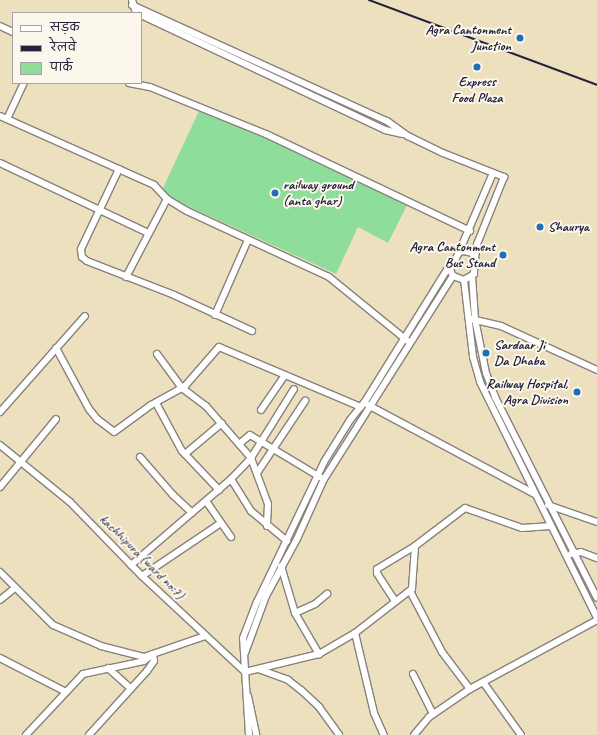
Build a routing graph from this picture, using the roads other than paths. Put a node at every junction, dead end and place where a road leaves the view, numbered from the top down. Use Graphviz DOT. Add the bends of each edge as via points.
graph roads {
  1 [pos="132,3"];
  2 [pos="142,15"];
  3 [pos="0,26"];
  4 [pos="12,32"];
  5 [pos="24,84"];
  6 [pos="134,84"];
  7 [pos="0,116"];
  8 [pos="7,119"];
  9 [pos="408,136"];
  10 [pos="0,163"];
  11 [pos="119,169"];
  12 [pos="493,173"];
  13 [pos="167,199"];
  14 [pos="98,211"];
  15 [pos="470,231"];
  16 [pos="148,234"];
  17 [pos="248,240"];
  18 [pos="458,252"];
  19 [pos="475,258"];
  20 [pos="451,263"];
  21 [pos="453,276"];
  22 [pos="472,276"];
  23 [pos="126,277"];
  24 [pos="464,280"];
  25 [pos="215,315"];
  26 [pos="85,316"];
  27 [pos="467,318"];
  28 [pos="475,319"];
  29 [pos="252,332"];
  30 [pos="407,340"];
  31 [pos="56,348"];
  32 [pos="157,354"];
  33 [pos="597,370"];
  34 [pos="285,374"];
  35 [pos="182,388"];
  36 [pos="294,389"];
  37 [pos="305,401"];
  38 [pos="156,403"];
  39 [pos="362,405"];
  40 [pos="371,407"];
  41 [pos="261,410"];
  42 [pos="0,412"];
  43 [pos="56,419"];
  44 [pos="222,423"];
  45 [pos="262,441"];
  46 [pos="239,444"];
  47 [pos="0,445"];
  48 [pos="274,449"];
  49 [pos="185,454"];
  50 [pos="140,457"];
  51 [pos="251,458"];
  52 [pos="21,461"];
  53 [pos="257,473"];
  54 [pos="317,475"];
  55 [pos="231,479"];
  56 [pos="324,479"];
  57 [pos="0,486"];
  58 [pos="219,490"];
  59 [pos="535,494"];
  60 [pos="546,498"];
  61 [pos="206,501"];
  62 [pos="540,505"];
  63 [pos="549,505"];
  64 [pos="192,513"];
  65 [pos="597,522"];
  66 [pos="221,523"];
  67 [pos="267,526"];
  68 [pos="551,526"];
  69 [pos="231,537"];
  70 [pos="287,541"];
  71 [pos="415,546"];
  72 [pos="573,553"];
  73 [pos="566,556"];
  74 [pos="597,558"];
  75 [pos="131,565"];
  76 [pos="280,565"];
  77 [pos="0,572"];
  78 [pos="142,576"];
  79 [pos="15,588"];
  80 [pos="410,591"];
  81 [pos="327,594"];
  82 [pos="597,598"];
  83 [pos="0,600"];
  84 [pos="395,601"];
  85 [pos="295,613"];
  86 [pos="597,619"];
  87 [pos="355,633"];
  88 [pos="205,636"];
  89 [pos="152,654"];
  90 [pos="319,654"];
  91 [pos="0,658"];
  92 [pos="108,668"];
  93 [pos="260,669"];
  94 [pos="244,672"];
  95 [pos="413,674"];
  96 [pos="483,682"];
  97 [pos="131,689"];
  98 [pos="470,689"];
  99 [pos="66,692"];
  100 [pos="247,695"];
  101 [pos="433,714"];
  102 [pos="26,735"];
  103 [pos="89,735"];
  104 [pos="249,735"];
  105 [pos="256,735"];
  106 [pos="339,735"];
  107 [pos="384,735"];
  108 [pos="414,735"];
  109 [pos="520,735"];
  1 -- 9 [label="street" via="387,121"];
  2 -- 9 [label="street" via="385,130"];
  3 -- 4 [label="street"];
  5 -- 8 [label="street"];
  6 -- 15 [label="street" via="150,87 266,134"];
  7 -- 8 [label="street"];
  8 -- 11 [label="street"];
  9 -- 12 [label="street"];
  10 -- 14 [label="street"];
  11 -- 13 [label="street" via="154,185"];
  11 -- 14 [label="street"];
  12 -- 15 [label="street"];
  12 -- 19 [label="street" via="505,178 477,244"];
  13 -- 16 [label="street"];
  13 -- 17 [label="street"];
  14 -- 16 [label="street"];
  14 -- 23 [label="street" via="81,254 87,261"];
  15 -- 18 [label="street"];
  16 -- 23 [label="street"];
  17 -- 25 [label="street"];
  17 -- 30 [label="street" via="329,277"];
  18 -- 19 [label="street" via="466,251"];
  18 -- 20 [label="street"];
  19 -- 22 [label="street"];
  20 -- 21 [label="street" via="450,270"];
  20 -- 30 [label="street"];
  21 -- 24 [label="street"];
  21 -- 30 [label="street"];
  22 -- 24 [label="street"];
  22 -- 28 [label="street"];
  23 -- 25 [label="street" via="174,295"];
  24 -- 27 [label="street"];
  25 -- 29 [label="street"];
  26 -- 31 [label="street"];
  27 -- 28 [label="street"];
  27 -- 59 [label="street" via="480,382"];
  28 -- 33 [label="street" via="502,326"];
  28 -- 60 [label="street" via="486,373 495,397"];
  30 -- 39 [label="street"];
  30 -- 40 [label="street"];
  31 -- 38 [label="street" via="86,404 97,419 112,431 116,431"];
  31 -- 42 [label="street"];
  32 -- 35 [label="street"];
  34 -- 35 [label="street" via="219,347 196,377"];
  34 -- 39 [label="street"];
  34 -- 41 [label="street"];
  35 -- 38 [label="street"];
  35 -- 44 [label="street" via="200,401"];
  36 -- 45 [label="street"];
  37 -- 48 [label="street"];
  38 -- 49 [label="street"];
  39 -- 40 [label="street"];
  39 -- 54 [label="street"];
  40 -- 56 [label="street"];
  40 -- 59 [label="street"];
  43 -- 52 [label="street"];
  44 -- 46 [label="street"];
  44 -- 49 [label="street"];
  45 -- 46 [label="street" via="250,435"];
  45 -- 48 [label="street"];
  45 -- 51 [label="street"];
  46 -- 51 [label="street"];
  47 -- 52 [label="street, kachhipura (ward no:7)"];
  48 -- 53 [label="street"];
  48 -- 54 [label="street"];
  49 -- 58 [label="street"];
  50 -- 64 [label="street"];
  51 -- 53 [label="street"];
  51 -- 55 [label="street"];
  52 -- 57 [label="street"];
  52 -- 75 [label="street, kachhipura (ward no:7)" via="70,502"];
  53 -- 67 [label="street" via="268,504"];
  54 -- 56 [label="street"];
  54 -- 70 [label="street"];
  55 -- 58 [label="street"];
  55 -- 67 [label="street" via="251,512"];
  56 -- 76 [label="street"];
  58 -- 61 [label="street"];
  59 -- 60 [label="street"];
  59 -- 62 [label="street"];
  60 -- 63 [label="street"];
  61 -- 64 [label="street"];
  61 -- 66 [label="street"];
  62 -- 63 [label="street"];
  62 -- 68 [label="street"];
  63 -- 65 [label="street"];
  63 -- 72 [label="street"];
  64 -- 75 [label="street"];
  66 -- 69 [label="street"];
  66 -- 78 [label="street"];
  67 -- 70 [label="street"];
  68 -- 71 [label="street" via="522,528 465,508"];
  68 -- 73 [label="street"];
  70 -- 76 [label="street"];
  71 -- 80 [label="street"];
  71 -- 84 [label="street" via="378,569 377,573"];
  72 -- 73 [label="street"];
  72 -- 74 [label="street" via="582,552"];
  72 -- 82 [label="street"];
  73 -- 86 [label="street"];
  75 -- 78 [label="street, kachhipura (ward no:7)"];
  76 -- 85 [label="street"];
  76 -- 94 [label="street" via="256,619 243,659"];
  77 -- 79 [label="street"];
  78 -- 88 [label="street, kachhipura (ward no:7)"];
  79 -- 83 [label="street"];
  79 -- 89 [label="street" via="53,625 90,643 136,656"];
  80 -- 84 [label="street"];
  80 -- 98 [label="street" via="442,652"];
  81 -- 85 [label="street" via="315,604"];
  84 -- 87 [label="street"];
  85 -- 90 [label="street"];
  86 -- 96 [label="street"];
  87 -- 90 [label="street"];
  87 -- 107 [label="street" via="374,714"];
  88 -- 89 [label="street"];
  88 -- 94 [label="street, kachhipura (ward no:7)"];
  89 -- 92 [label="street" via="144,661"];
  89 -- 97 [label="street" via="152,665"];
  90 -- 93 [label="street"];
  91 -- 99 [label="street"];
  92 -- 97 [label="street"];
  92 -- 99 [label="street" via="83,674"];
  93 -- 94 [label="street"];
  93 -- 106 [label="street" via="288,680 301,690 319,707"];
  94 -- 100 [label="street"];
  95 -- 101 [label="street"];
  96 -- 98 [label="street"];
  96 -- 109 [label="street"];
  97 -- 103 [label="street"];
  98 -- 101 [label="street"];
  99 -- 102 [label="street"];
  100 -- 104 [label="street"];
  100 -- 105 [label="street" via="251,703"];
  101 -- 108 [label="street"];
}
